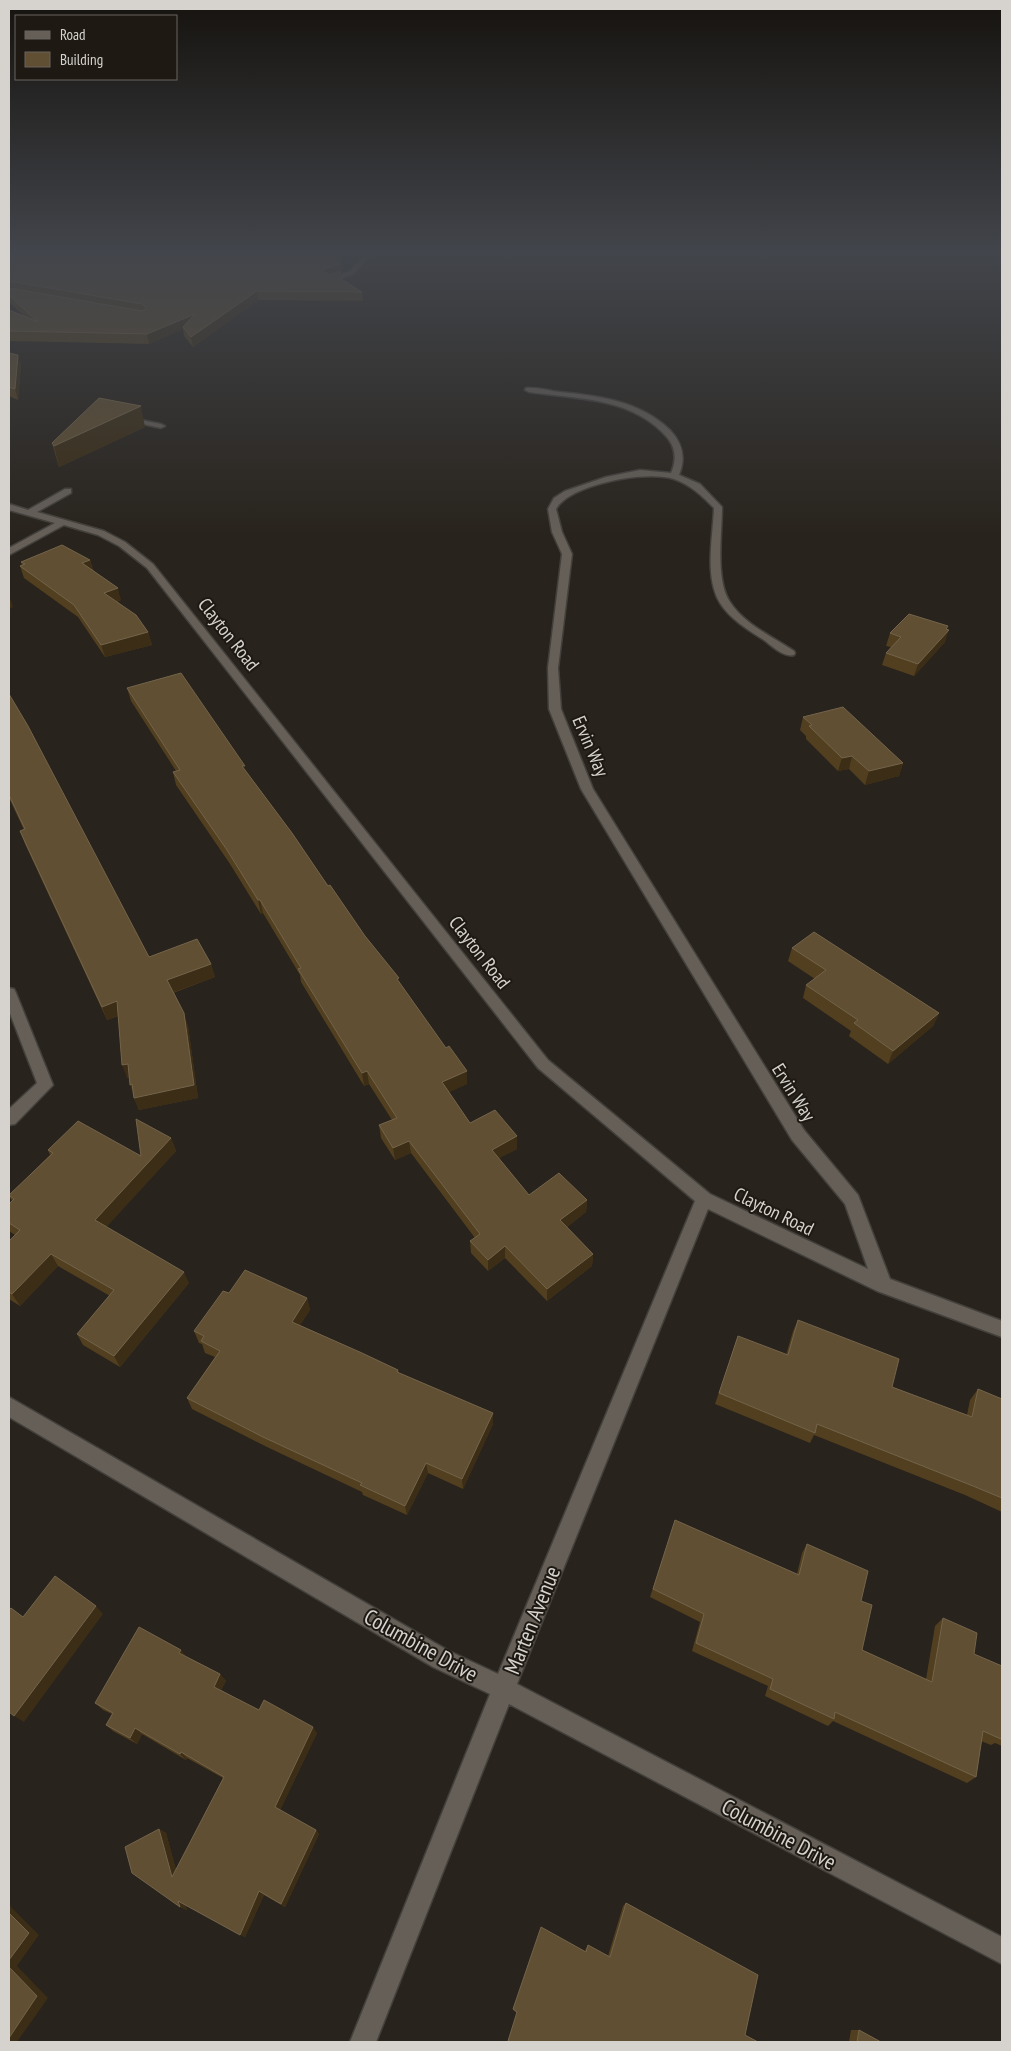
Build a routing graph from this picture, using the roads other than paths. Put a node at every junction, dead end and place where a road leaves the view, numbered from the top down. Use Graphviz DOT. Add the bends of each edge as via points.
graph roads {
  1 [pos="529,390"];
  2 [pos="114,416"];
  3 [pos="161,426"];
  4 [pos="674,476"];
  5 [pos="68,491"];
  6 [pos="9,507"];
  7 [pos="29,513"];
  8 [pos="62,522"];
  9 [pos="9,552"];
  10 [pos="790,652"];
  11 [pos="9,993"];
  12 [pos="9,1119"];
  13 [pos="704,1200"];
  14 [pos="883,1285"];
  15 [pos="1002,1329"];
  16 [pos="9,1406"];
  17 [pos="504,1689"];
  18 [pos="1002,1951"];
  19 [pos="363,2042"];
  1 -- 4 [label="street" via="602,400 640,411 660,423 679,449 681,463"];
  2 -- 3 [label="street"];
  4 -- 10 [label="street, Ervin Way" via="697,486 718,507 717,582 724,602 742,619"];
  4 -- 14 [label="street, Ervin Way" via="640,473 609,479 568,493 557,500 552,509 557,532 567,554 553,668 555,709 588,788 685,952 798,1135 852,1200"];
  5 -- 7 [label="street"];
  6 -- 7 [label="street, Clayton Road"];
  7 -- 8 [label="street, Clayton Road"];
  8 -- 9 [label="street"];
  8 -- 13 [label="street, Clayton Road" via="101,532 150,566 543,1064"];
  11 -- 12 [label="street" via="45,1085"];
  13 -- 14 [label="street, Clayton Road"];
  13 -- 17 [label="street, Marten Avenue"];
  14 -- 15 [label="street, Clayton Road"];
  16 -- 17 [label="street, Columbine Drive" via="441,1659"];
  17 -- 18 [label="street, Columbine Drive"];
  17 -- 19 [label="street, Marten Avenue"];
}
